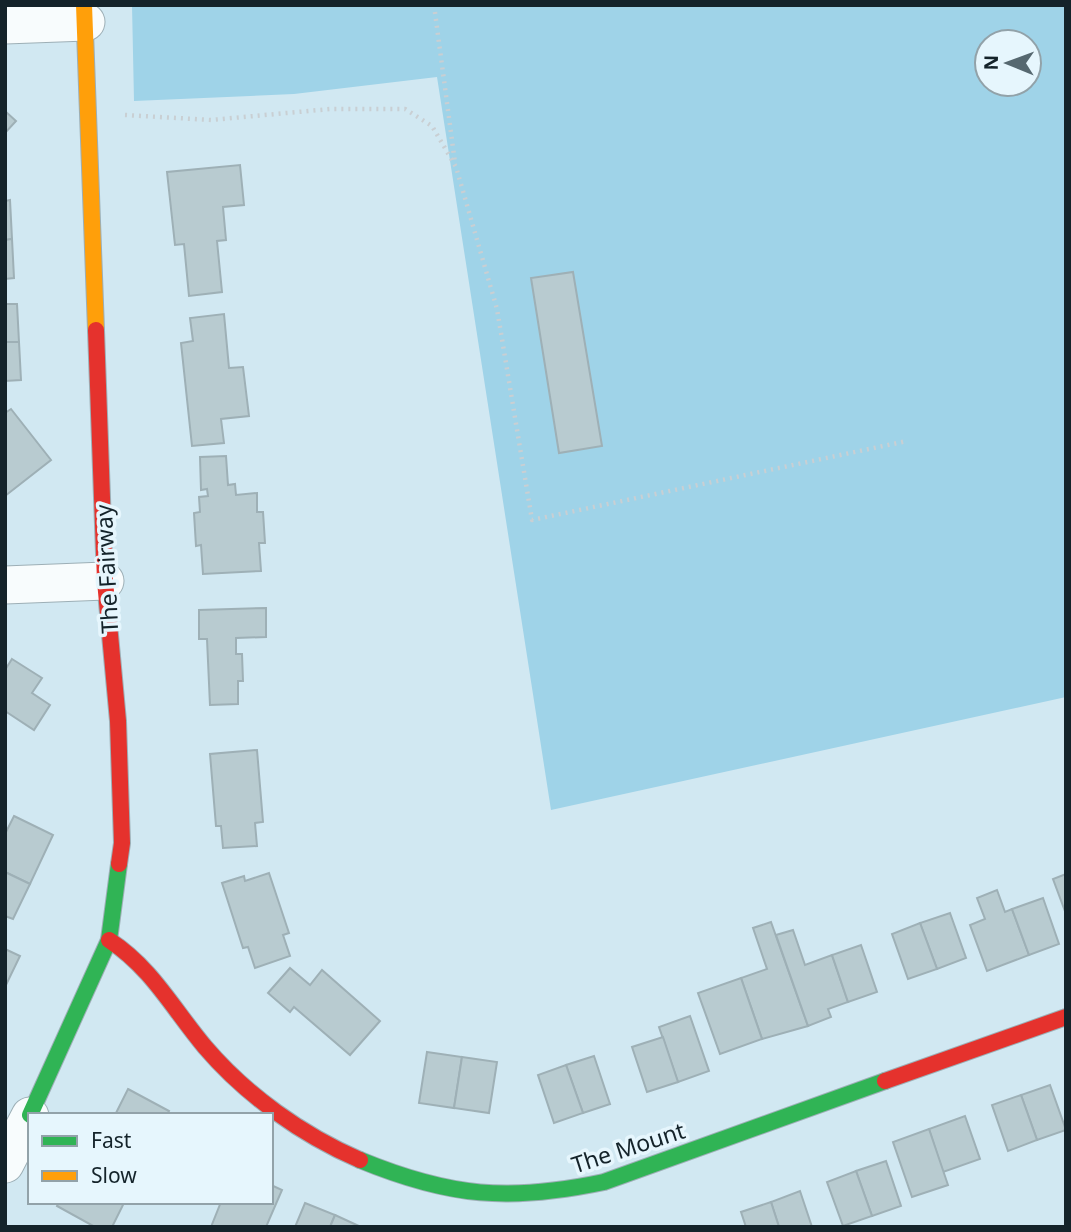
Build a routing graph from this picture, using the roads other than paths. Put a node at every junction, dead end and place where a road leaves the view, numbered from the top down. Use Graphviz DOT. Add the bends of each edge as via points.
graph roads {
  1 [pos="85,14"];
  2 [pos="5,26"];
  3 [pos="105,582"];
  4 [pos="5,585"];
  5 [pos="109,940"];
  6 [pos="1066,1017"];
  7 [pos="31,1113"];
  8 [pos="28,1119"];
  9 [pos="5,1164"];
  1 -- 2 [label="street"];
  1 -- 3 [label="street, The Fairway"];
  3 -- 4 [label="street"];
  3 -- 5 [label="street, The Fairway" via="118,721 122,843"];
  5 -- 6 [label="street, The Mount" via="132,953 151,972 202,1043 240,1085 288,1122 336,1150 391,1173 453,1191 557,1192 604,1182"];
  5 -- 7 [label="street, The Fairway"];
  8 -- 9 [label="street, The Fairway"];
}
